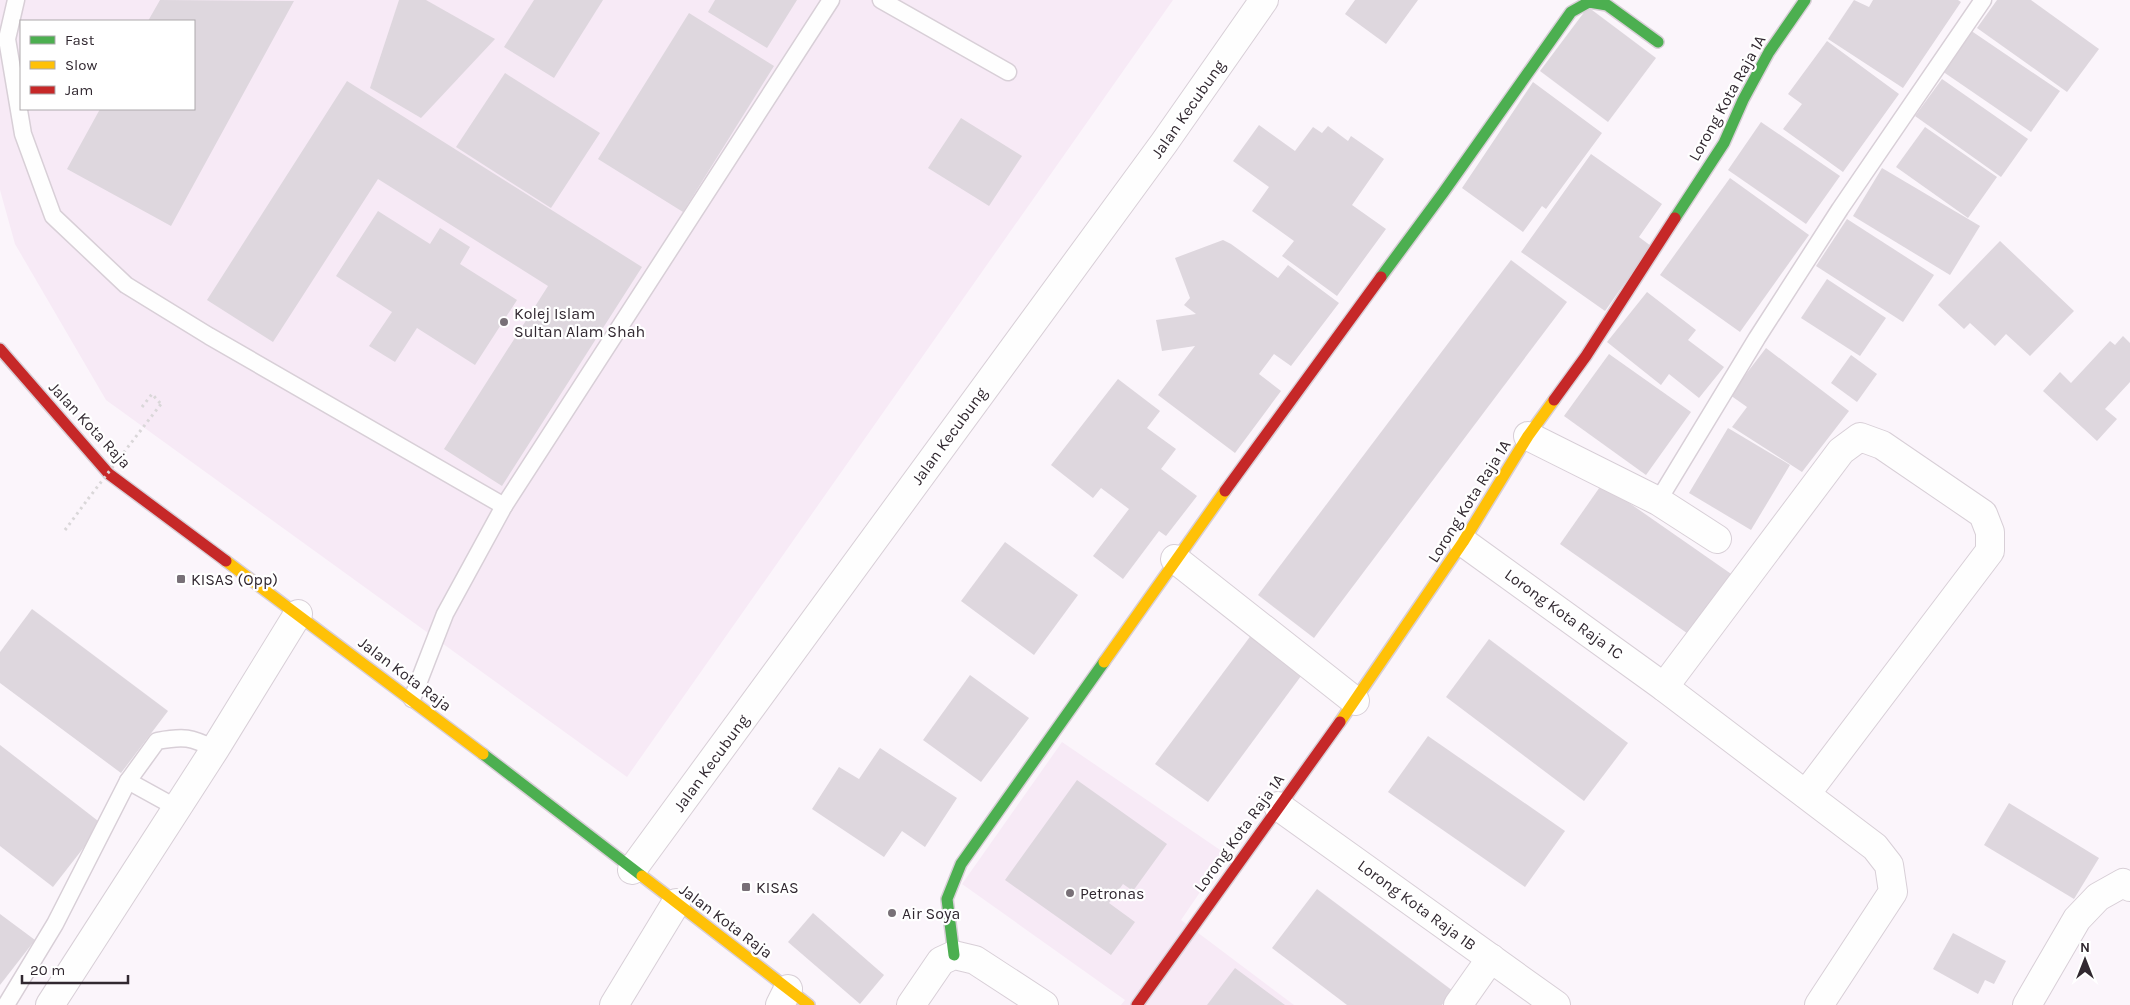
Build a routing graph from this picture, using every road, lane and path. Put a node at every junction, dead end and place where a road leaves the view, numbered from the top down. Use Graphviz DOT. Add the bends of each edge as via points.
graph roads {
  1 [pos="16,0"];
  2 [pos="831,0"];
  3 [pos="881,0"];
  4 [pos="1264,0"];
  5 [pos="1805,0"];
  6 [pos="1983,0"];
  7 [pos="1658,42"];
  8 [pos="1008,72"];
  9 [pos="0,349"];
  10 [pos="142,407"];
  11 [pos="1528,436"];
  12 [pos="1658,501"];
  13 [pos="504,506"];
  14 [pos="65,530"];
  15 [pos="1717,539"];
  16 [pos="1463,542"];
  17 [pos="1175,559"];
  18 [pos="298,614"];
  19 [pos="1664,686"];
  20 [pos="412,700"];
  21 [pos="1355,701"];
  22 [pos="216,749"];
  23 [pos="128,781"];
  24 [pos="1806,794"];
  25 [pos="1278,806"];
  26 [pos="177,808"];
  27 [pos="632,870"];
  28 [pos="2130,887"];
  29 [pos="676,903"];
  30 [pos="954,955"];
  31 [pos="1491,958"];
  32 [pos="792,1000"];
  33 [pos="6,1005"];
  34 [pos="50,1005"];
  35 [pos="614,1005"];
  36 [pos="911,1005"];
  37 [pos="1044,1005"];
  38 [pos="1137,1005"];
  39 [pos="1458,1005"];
  40 [pos="1556,1005"];
  41 [pos="1819,1005"];
  42 [pos="2027,1005"];
  1 -- 13 [label="lane" via="7,39 23,134 54,216 126,285"];
  2 -- 13 [label="lane"];
  3 -- 8 [label="lane"];
  4 -- 27 [label="street, Jalan Kecubung" via="1158,151"];
  5 -- 11 [label="street, Lorong Kota Raja 1A" via="1769,52 1724,143 1586,356"];
  6 -- 12 [label="lane" via="1840,209"];
  7 -- 17 [label="street" via="1607,5 1589,2 1571,12 1443,194"];
  9 -- 18 [label="street, Jalan Kota Raja" via="109,474"];
  10 -- 14 [label="path, bridge" via="152,394 161,404"];
  11 -- 12 [label="street"];
  11 -- 16 [label="street, Lorong Kota Raja 1A"];
  12 -- 15 [label="street"];
  13 -- 20 [label="lane" via="445,614"];
  16 -- 19 [label="street, Lorong Kota Raja 1C"];
  16 -- 21 [label="street, Lorong Kota Raja 1A"];
  17 -- 21 [label="street"];
  17 -- 30 [label="street" via="961,864 947,900"];
  18 -- 20 [label="street, Jalan Kota Raja"];
  18 -- 22 [label="street"];
  19 -- 24 [label="street, Lorong Kota Raja 1C"];
  19 -- 24 [label="street" via="1841,451 1860,437 1882,445 1983,514 1990,532 1990,551"];
  20 -- 27 [label="street, Jalan Kota Raja"];
  21 -- 25 [label="street, Lorong Kota Raja 1A"];
  22 -- 23 [label="lane" via="180,736 157,741"];
  22 -- 26 [label="street"];
  23 -- 26 [label="lane"];
  23 -- 33 [label="lane" via="55,924"];
  24 -- 41 [label="street, Lorong Kota Raja 1C" via="1875,847 1889,865 1893,892"];
  25 -- 31 [label="street, Lorong Kota Raja 1B"];
  25 -- 38 [label="street, Lorong Kota Raja 1A"];
  26 -- 34 [label="street"];
  27 -- 29 [label="street, Jalan Kota Raja"];
  28 -- 42 [label="street" via="2123,883 2098,896 2077,920"];
  29 -- 32 [label="street, Jalan Kota Raja"];
  29 -- 35 [label="street"];
  30 -- 36 [label="street" via="941,961"];
  30 -- 37 [label="street" via="976,960"];
  31 -- 39 [label="street"];
  31 -- 40 [label="street, Lorong Kota Raja 1B"];
}
